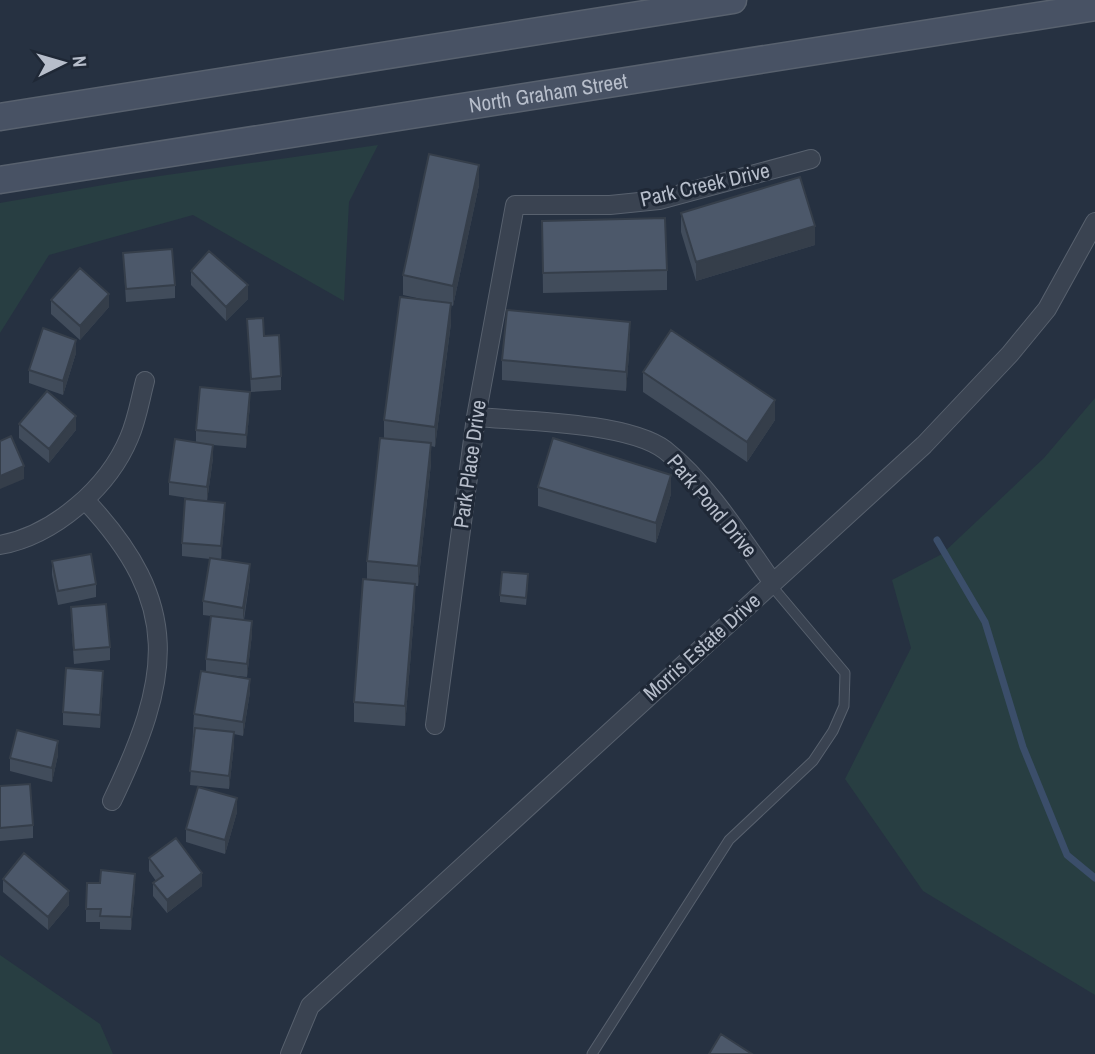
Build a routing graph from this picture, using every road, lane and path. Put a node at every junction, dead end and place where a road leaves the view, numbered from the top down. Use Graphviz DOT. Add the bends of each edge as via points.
graph roads {
  1 [pos="733,0"];
  2 [pos="1095,7"];
  3 [pos="0,117"];
  4 [pos="811,159"];
  5 [pos="0,180"];
  6 [pos="514,205"];
  7 [pos="1095,222"];
  8 [pos="145,381"];
  9 [pos="476,417"];
  10 [pos="85,499"];
  11 [pos="0,544"];
  12 [pos="772,584"];
  13 [pos="435,725"];
  14 [pos="112,801"];
  15 [pos="290,1054"];
  16 [pos="592,1054"];
  1 -- 3 [label="main road"];
  2 -- 5 [label="main road, North Graham Street"];
  4 -- 6 [label="street, Park Creek Drive" via="659,200"];
  6 -- 9 [label="street, Park Place Drive"];
  7 -- 12 [label="street, Morris Estate Drive" via="1047,309 1010,354 924,445"];
  8 -- 10 [label="street" via="129,438 117,461"];
  9 -- 12 [label="street, Park Pond Drive" via="628,434 664,449 713,500"];
  9 -- 13 [label="street, Park Place Drive"];
  10 -- 11 [label="street" via="42,530"];
  10 -- 14 [label="street" via="116,531 144,580 154,608 159,662 147,720"];
  12 -- 15 [label="street, Morris Estate Drive" via="310,1006"];
  12 -- 16 [label="lane" via="845,673 844,706 813,761 729,840"];
}
